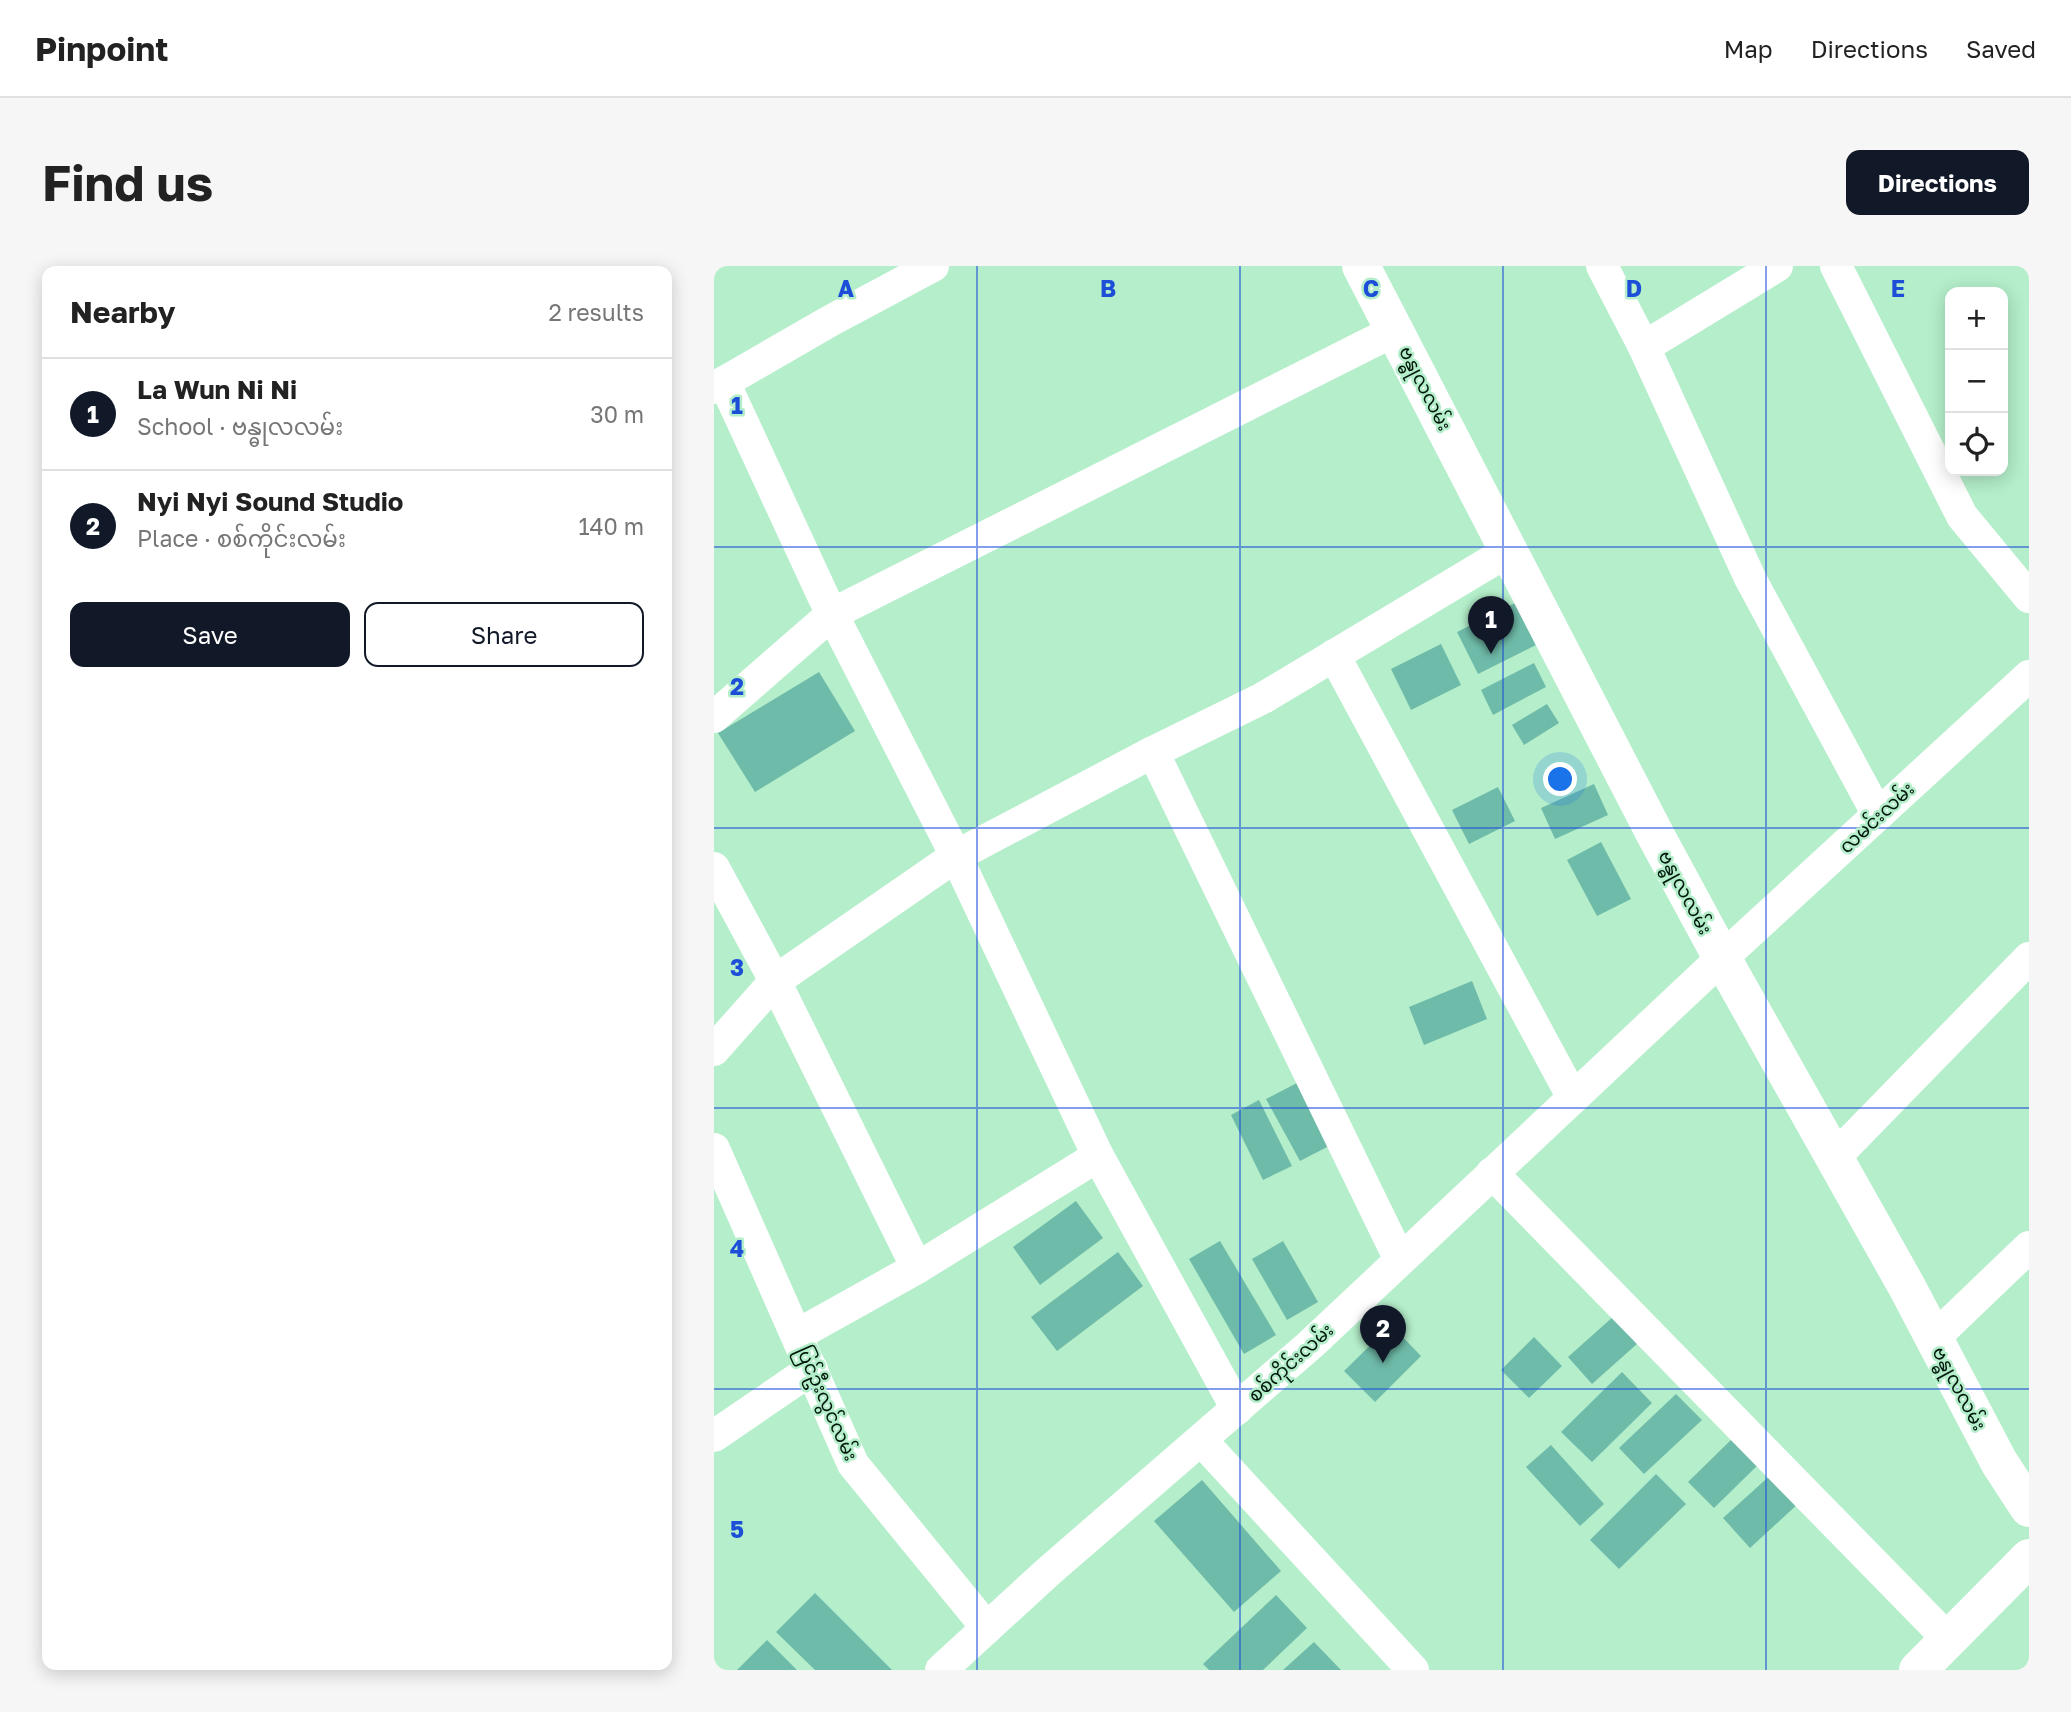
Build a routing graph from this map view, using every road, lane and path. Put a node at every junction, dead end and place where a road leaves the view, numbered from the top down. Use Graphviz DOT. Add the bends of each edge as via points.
graph roads {
  1 [pos="933,266"];
  2 [pos="1361,266"];
  3 [pos="1602,266"];
  4 [pos="1777,266"];
  5 [pos="1836,266"];
  6 [pos="1396,330"];
  7 [pos="1644,346"];
  8 [pos="719,385"];
  9 [pos="1510,550"];
  10 [pos="2029,597"];
  11 [pos="832,614"];
  12 [pos="1334,655"];
  13 [pos="2029,676"];
  14 [pos="714,717"];
  15 [pos="1153,752"];
  16 [pos="1878,815"];
  17 [pos="956,856"];
  18 [pos="714,868"];
  19 [pos="1722,958"];
  20 [pos="2029,958"];
  21 [pos="775,981"];
  22 [pos="714,1050"];
  23 [pos="1573,1098"];
  24 [pos="714,1149"];
  25 [pos="1098,1156"];
  26 [pos="1834,1158"];
  27 [pos="1492,1173"];
  28 [pos="2029,1247"];
  29 [pos="1401,1260"];
  30 [pos="917,1268"];
  31 [pos="797,1335"];
  32 [pos="1934,1338"];
  33 [pos="812,1369"];
  34 [pos="1237,1409"];
  35 [pos="714,1434"];
  36 [pos="1201,1440"];
  37 [pos="2029,1508"];
  38 [pos="2029,1558"];
  39 [pos="987,1628"];
  40 [pos="1948,1639"];
  41 [pos="951,1667"];
  42 [pos="1413,1670"];
  43 [pos="1918,1670"];
  1 -- 8 [label="street"];
  2 -- 6 [label="street, ဗန္ဓုလလမ်း"];
  3 -- 7 [label="street"];
  4 -- 7 [label="street"];
  5 -- 10 [label="street" via="1962,516"];
  6 -- 9 [label="street, ဗန္ဓုလလမ်း"];
  6 -- 11 [label="street"];
  7 -- 16 [label="street" via="1750,578"];
  8 -- 11 [label="street"];
  9 -- 12 [label="street"];
  9 -- 19 [label="street, ဗန္ဓုလလမ်း"];
  11 -- 14 [label="street"];
  11 -- 17 [label="street"];
  12 -- 15 [label="street" via="1263,698"];
  12 -- 23 [label="street"];
  13 -- 16 [label="street, လမင်းလမ်း"];
  15 -- 17 [label="street"];
  15 -- 29 [label="street"];
  16 -- 19 [label="street, လမင်းလမ်း"];
  17 -- 21 [label="street"];
  17 -- 25 [label="street"];
  18 -- 21 [label="street"];
  19 -- 23 [label="street, စစ်ကိုင်းလမ်း"];
  19 -- 26 [label="street, ဗန္ဓုလလမ်း"];
  20 -- 26 [label="street"];
  21 -- 22 [label="street"];
  21 -- 30 [label="street"];
  23 -- 27 [label="street, စစ်ကိုင်းလမ်း"];
  24 -- 31 [label="street, ပြင်ဦးလွင်လမ်း"];
  25 -- 30 [label="street"];
  25 -- 34 [label="street"];
  26 -- 32 [label="street, ဗန္ဓုလလမ်း"];
  27 -- 29 [label="street, စစ်ကိုင်းလမ်း"];
  27 -- 40 [label="street"];
  28 -- 32 [label="street"];
  29 -- 34 [label="street, စစ်ကိုင်းလမ်း"];
  30 -- 31 [label="street"];
  31 -- 33 [label="street, ပြင်ဦးလွင်လမ်း"];
  32 -- 37 [label="street, ဗန္ဓုလလမ်း" via="1999,1462"];
  33 -- 35 [label="street"];
  33 -- 39 [label="street, ပြင်ဦးလွင်လမ်း" via="853,1464"];
  34 -- 36 [label="street, စစ်ကိုင်းလမ်း"];
  36 -- 39 [label="street, စစ်ကိုင်းလမ်း"];
  36 -- 42 [label="street"];
  38 -- 40 [label="street"];
  39 -- 41 [label="street, စစ်ကိုင်းလမ်း"];
  40 -- 43 [label="street"];
}
